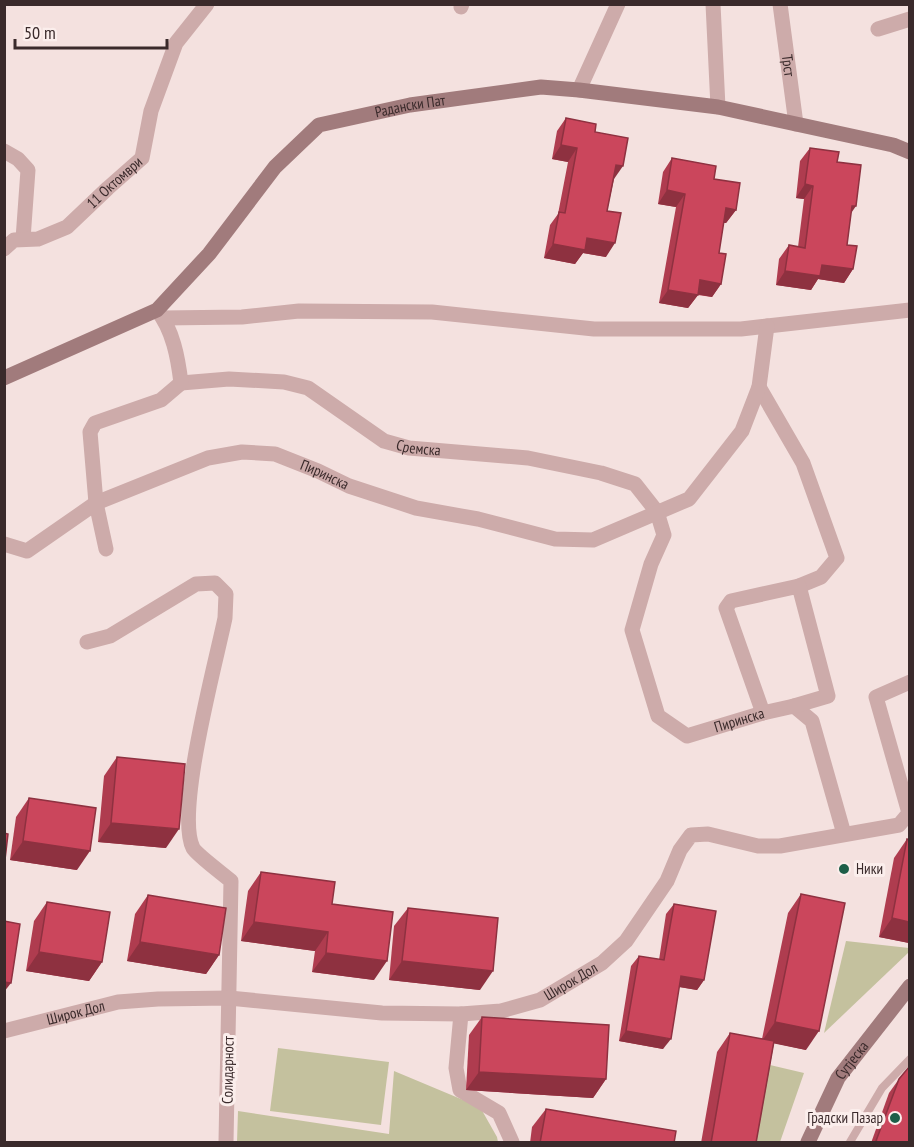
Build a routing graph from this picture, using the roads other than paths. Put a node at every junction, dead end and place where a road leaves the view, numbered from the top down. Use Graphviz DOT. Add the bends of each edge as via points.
graph roads {
  1 [pos="207,4"];
  2 [pos="618,4"];
  3 [pos="713,4"];
  4 [pos="780,4"];
  5 [pos="909,19"];
  6 [pos="878,28"];
  7 [pos="579,90"];
  8 [pos="718,107"];
  9 [pos="796,124"];
  10 [pos="4,151"];
  11 [pos="909,152"];
  12 [pos="23,239"];
  13 [pos="4,249"];
  14 [pos="909,310"];
  15 [pos="160,314"];
  16 [pos="767,326"];
  17 [pos="6,373"];
  18 [pos="181,383"];
  19 [pos="759,387"];
  20 [pos="96,503"];
  21 [pos="657,512"];
  22 [pos="4,544"];
  23 [pos="106,549"];
  24 [pos="799,586"];
  25 [pos="87,642"];
  26 [pos="909,682"];
  27 [pos="794,706"];
  28 [pos="763,713"];
  29 [pos="844,834"];
  30 [pos="909,986"];
  31 [pos="229,998"];
  32 [pos="461,1014"];
  33 [pos="4,1031"];
  34 [pos="909,1059"];
  35 [pos="226,1143"];
  36 [pos="512,1143"];
  37 [pos="808,1143"];
  38 [pos="850,1143"];
  1 -- 12 [label="street, 11 Октомври" via="176,43 151,111 142,158 67,227 38,239"];
  2 -- 7 [label="street"];
  3 -- 8 [label="street"];
  4 -- 9 [label="street, Трст"];
  5 -- 6 [label="street"];
  7 -- 8 [label="street, Радански Пат"];
  7 -- 15 [label="street, Радански Пат" via="542,87 410,105 319,125 275,167"];
  8 -- 9 [label="street, Радански Пат"];
  9 -- 11 [label="street, Радански Пат"];
  10 -- 12 [label="street" via="28,170"];
  12 -- 13 [label="street, 11 Октомври" via="14,240"];
  14 -- 16 [label="street"];
  15 -- 16 [label="street" via="242,317 299,311 432,312 594,329"];
  15 -- 17 [label="street, Радански Пат"];
  15 -- 18 [label="street" via="179,360"];
  16 -- 19 [label="street, Пиринска"];
  18 -- 20 [label="street" via="161,400 95,423 90,432"];
  18 -- 21 [label="street, Сремска" via="229,379 284,382 308,388 384,441 409,448 528,458 601,473 635,484"];
  19 -- 21 [label="street, Пиринска" via="742,431 689,499"];
  19 -- 24 [label="street" via="803,463 837,558 821,577"];
  20 -- 21 [label="street, Пиринска" via="208,458 242,452 275,454 349,486 416,508 555,539 593,540"];
  20 -- 22 [label="street, Пиринска" via="27,551"];
  20 -- 23 [label="street"];
  21 -- 28 [label="street, Пиринска" via="664,535 651,564 632,630 658,716 687,736"];
  24 -- 27 [label="street, Пиринска" via="828,696"];
  24 -- 28 [label="street" via="731,601 726,608"];
  25 -- 31 [label="street, Солидарност" via="110,636 196,584 215,583 226,594 225,618 192,771 187,818 193,848 231,881"];
  26 -- 29 [label="street, Широк Дол" via="876,697 909,813 899,825"];
  27 -- 28 [label="street, Пиринска"];
  27 -- 29 [label="street" via="812,721"];
  29 -- 32 [label="street, Широк Дол" via="780,846 758,846 708,834 691,835 646,914 626,941 602,963 540,1000 501,1011"];
  30 -- 37 [label="street, Сутјеска" via="838,1078"];
  31 -- 32 [label="street, Широк Дол" via="382,1013"];
  31 -- 33 [label="street, Широк Дол" via="118,1002"];
  31 -- 35 [label="street, Солидарност"];
  32 -- 36 [label="street" via="456,1068 460,1090 499,1113"];
  34 -- 38 [label="lane" via="882,1088"];
}
